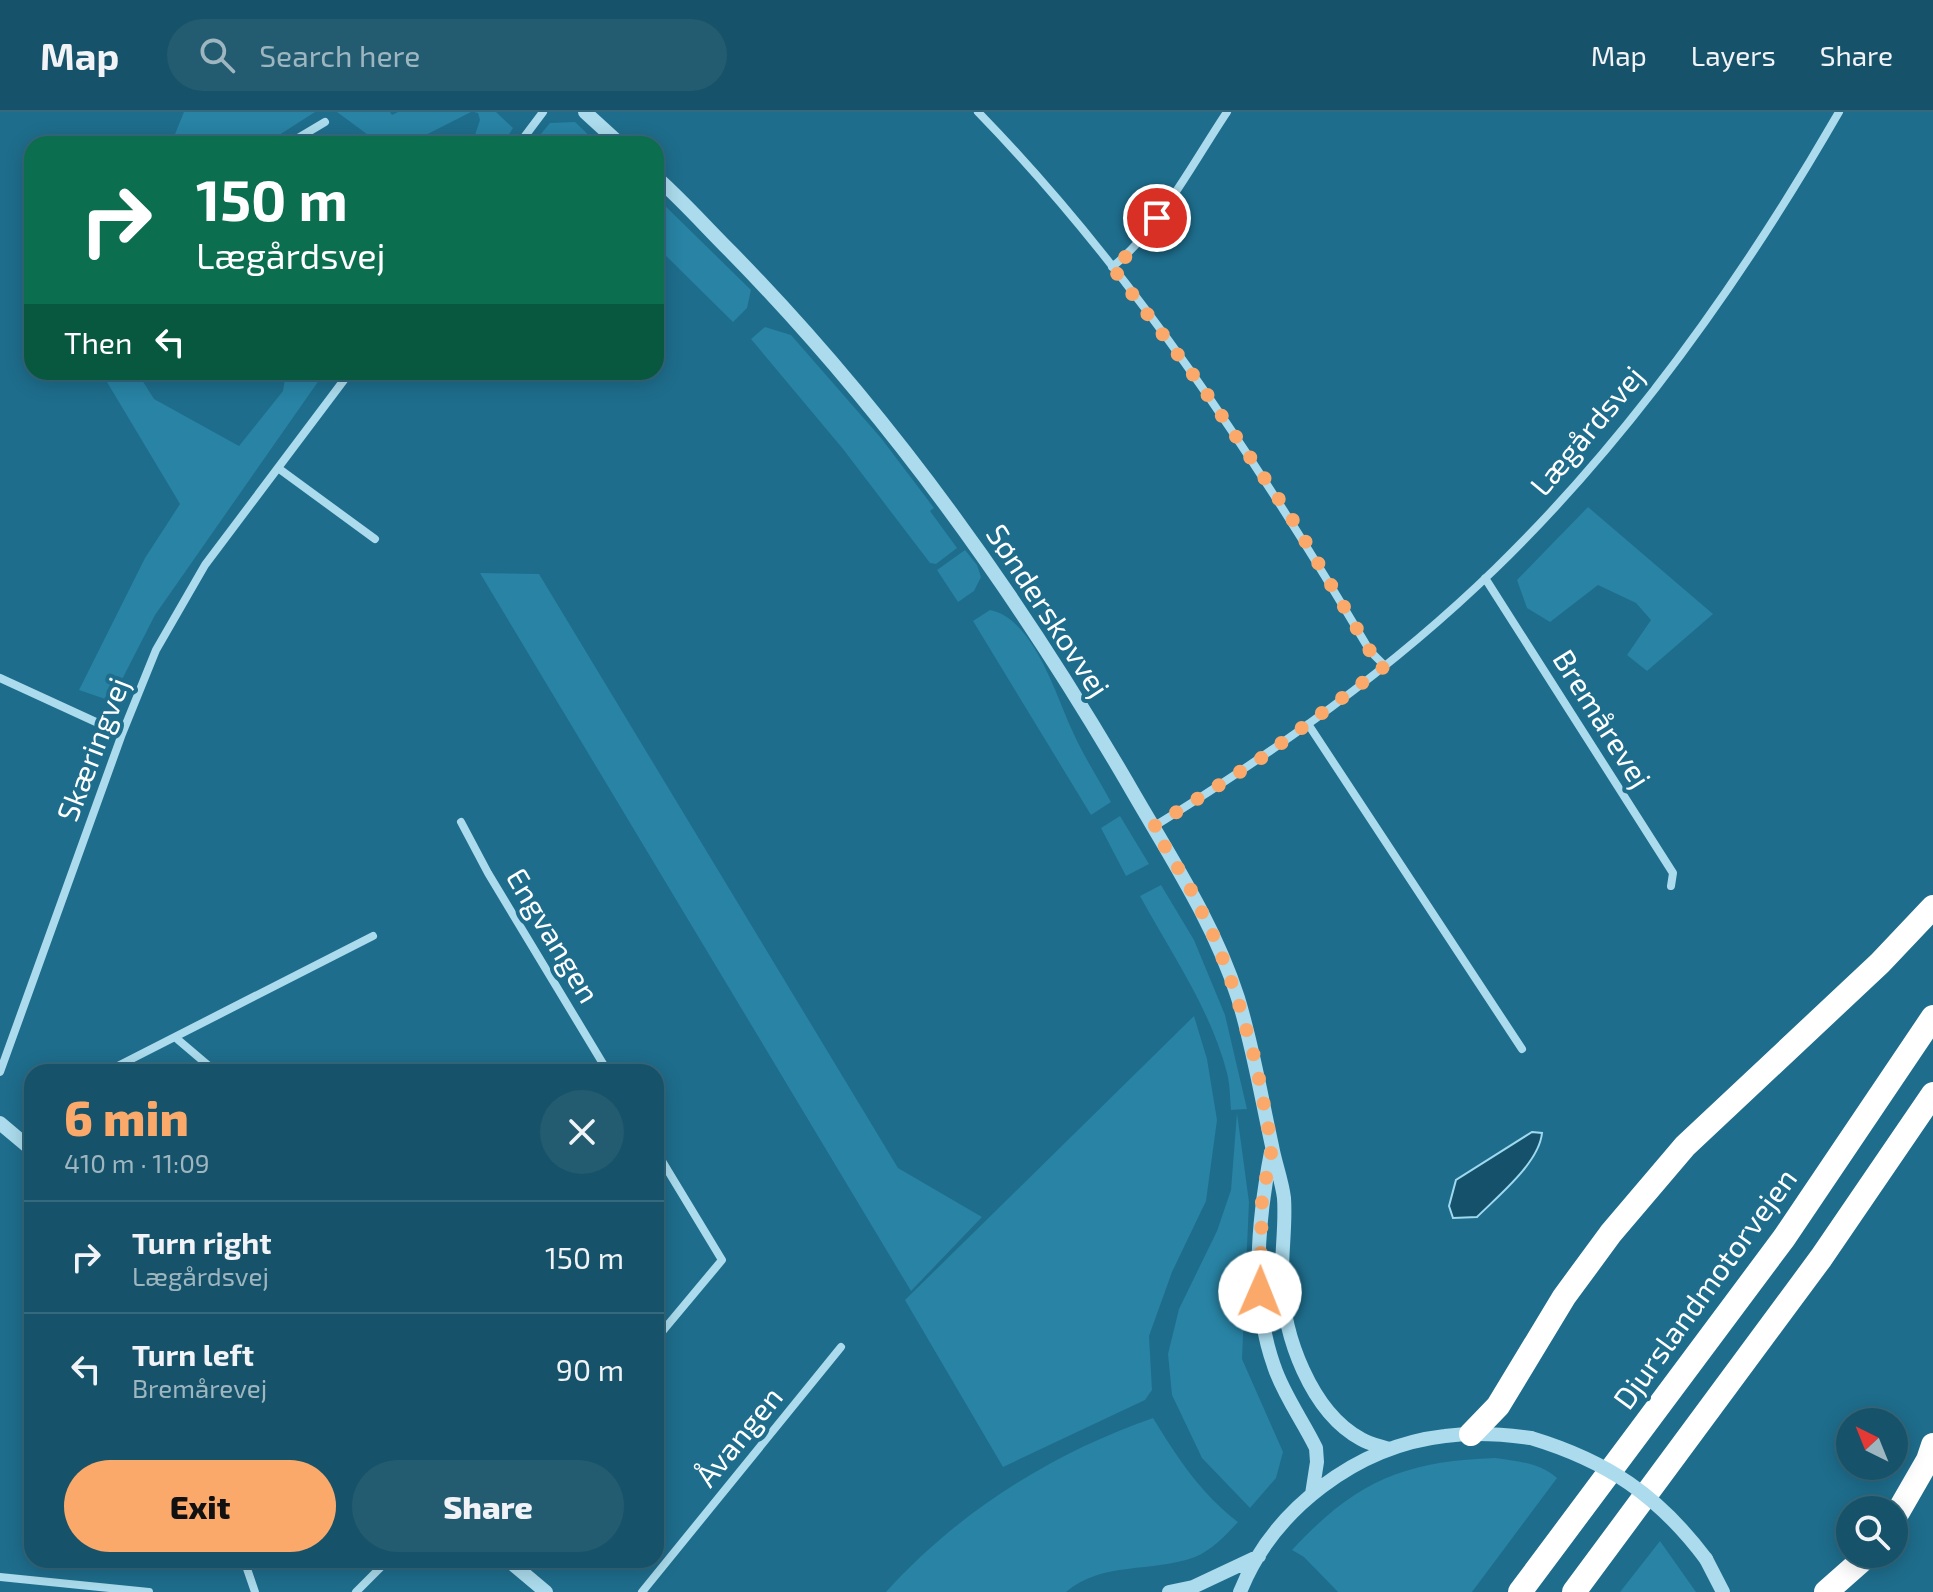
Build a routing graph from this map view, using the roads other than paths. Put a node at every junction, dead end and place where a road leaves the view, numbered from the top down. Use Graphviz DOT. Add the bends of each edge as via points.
graph roads {
  1 [pos="543,112"];
  2 [pos="585,112"];
  3 [pos="978,112"];
  4 [pos="1227,112"];
  5 [pos="1839,112"];
  6 [pos="325,122"];
  7 [pos="301,136"];
  8 [pos="525,136"];
  9 [pos="611,136"];
  10 [pos="664,185"];
  11 [pos="1112,267"];
  12 [pos="344,380"];
  13 [pos="278,468"];
  14 [pos="375,539"];
  15 [pos="1485,578"];
  16 [pos="1385,666"];
  17 [pos="0,678"];
  18 [pos="1308,724"];
  19 [pos="122,734"];
  20 [pos="461,822"];
  21 [pos="1153,827"];
  22 [pos="1671,886"];
  23 [pos="1933,907"];
  24 [pos="373,936"];
  25 [pos="1933,1017"];
  26 [pos="176,1038"];
  27 [pos="1522,1049"];
  28 [pos="122,1064"];
  29 [pos="207,1064"];
  30 [pos="603,1064"];
  31 [pos="0,1072"];
  32 [pos="1933,1094"];
  33 [pos="0,1123"];
  34 [pos="24,1143"];
  35 [pos="1272,1148"];
  36 [pos="664,1164"];
  37 [pos="664,1329"];
  38 [pos="841,1347"];
  39 [pos="1471,1434"];
  40 [pos="1933,1445"];
  41 [pos="1389,1449"];
  42 [pos="1312,1494"];
  43 [pos="1907,1496"];
  44 [pos="1259,1556"];
  45 [pos="664,1565"];
  46 [pos="247,1568"];
  47 [pos="380,1568"];
  48 [pos="518,1568"];
  49 [pos="661,1568"];
  50 [pos="1853,1568"];
  51 [pos="0,1577"];
  52 [pos="149,1592"];
  53 [pos="255,1592"];
  54 [pos="356,1592"];
  55 [pos="546,1592"];
  56 [pos="642,1592"];
  57 [pos="1169,1592"];
  58 [pos="1240,1592"];
  59 [pos="1520,1592"];
  60 [pos="1574,1592"];
  61 [pos="1723,1592"];
  62 [pos="1826,1592"];
  1 -- 8 [label="street"];
  2 -- 9 [label="street"];
  3 -- 11 [label="street"];
  4 -- 11 [label="street" via="1157,218"];
  5 -- 15 [label="street, Lægårdsvej" via="1723,296 1649,394 1574,487"];
  6 -- 7 [label="street"];
  10 -- 21 [label="street, Sønderskovvej" via="776,298 918,466 1036,633"];
  11 -- 16 [label="street" via="1200,384 1291,517 1370,651"];
  12 -- 13 [label="street, Skæringvej"];
  13 -- 14 [label="street"];
  13 -- 19 [label="street, Skæringvej" via="205,565 156,650"];
  15 -- 16 [label="street, Lægårdsvej"];
  15 -- 22 [label="street, Bremårevej" via="1673,873"];
  16 -- 18 [label="street, Lægårdsvej"];
  17 -- 19 [label="street"];
  18 -- 21 [label="street, Lægårdsvej"];
  18 -- 27 [label="street"];
  19 -- 31 [label="street, Skæringvej"];
  20 -- 30 [label="street, Engvangen"];
  21 -- 35 [label="street, Sønderskovvej" via="1190,888 1236,994"];
  23 -- 39 [label="highway" via="1685,1146 1611,1233 1564,1297 1498,1406"];
  24 -- 26 [label="street"];
  25 -- 59 [label="highway, Djurslandmotorvejen" via="1784,1238"];
  26 -- 28 [label="street"];
  26 -- 29 [label="street"];
  32 -- 60 [label="highway" via="1821,1258"];
  33 -- 34 [label="street"];
  35 -- 41 [label="street, Sønderskovvej" via="1284,1196 1281,1285 1302,1369 1342,1425 1361,1440"];
  35 -- 42 [label="street, Sønderskovvej" via="1262,1199 1264,1333 1274,1368 1316,1448"];
  36 -- 37 [label="street" via="722,1260"];
  38 -- 45 [label="street, Åvangen"];
  39 -- 41 [label="street"];
  39 -- 61 [label="street, bridge" via="1531,1438 1589,1459 1630,1482 1666,1511 1706,1559"];
  40 -- 43 [label="highway"];
  41 -- 42 [label="street"];
  42 -- 44 [label="street"];
  44 -- 57 [label="street" via="1193,1587"];
  44 -- 58 [label="street"];
  46 -- 53 [label="street"];
  47 -- 54 [label="street"];
  48 -- 55 [label="street"];
  49 -- 56 [label="street, Åvangen"];
  50 -- 62 [label="highway"];
  51 -- 52 [label="street"];
}
